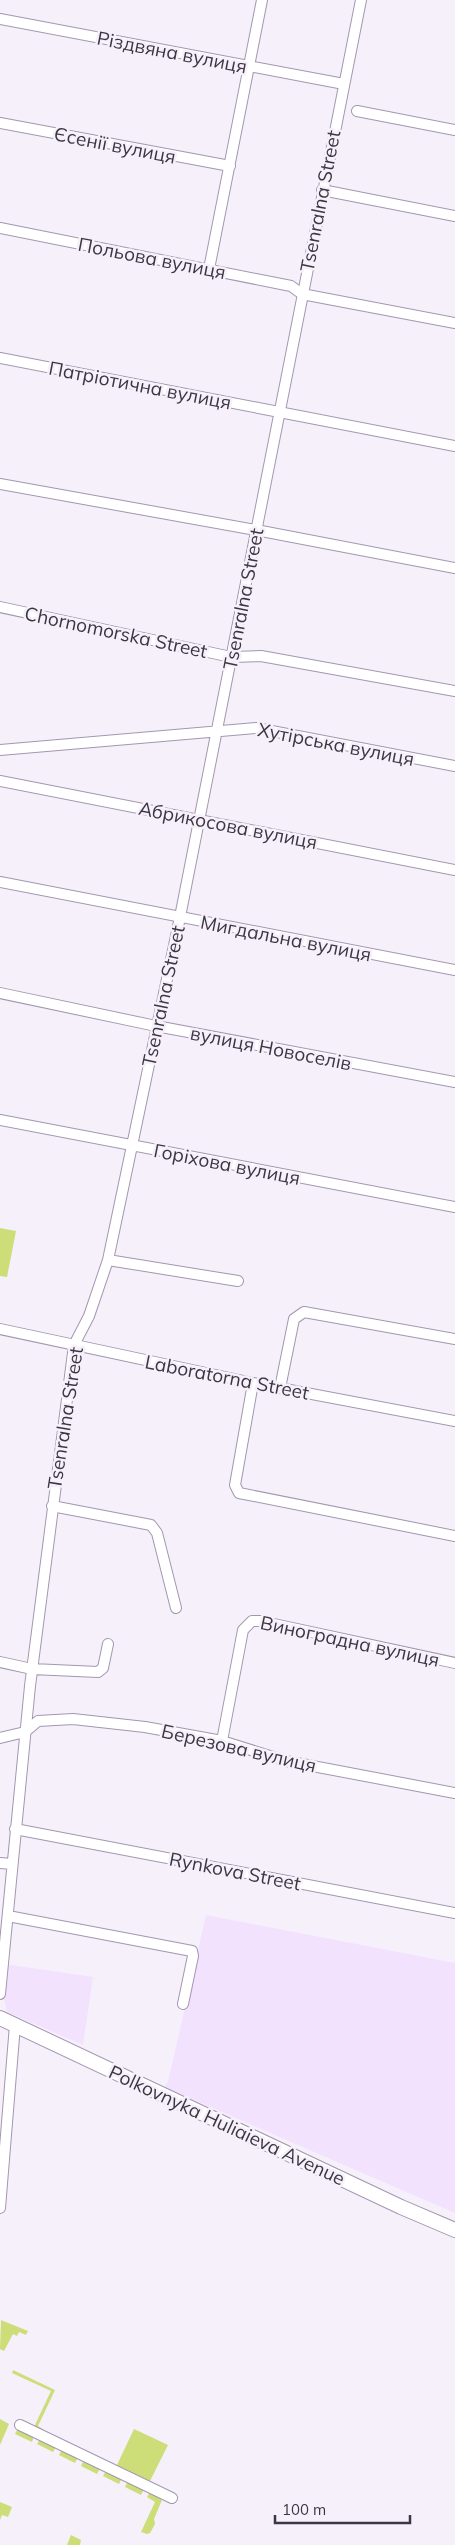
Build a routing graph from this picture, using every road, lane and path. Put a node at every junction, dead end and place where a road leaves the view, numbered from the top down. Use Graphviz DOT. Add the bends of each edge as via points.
graph roads {
  1 [pos="262,0"];
  2 [pos="361,0"];
  3 [pos="0,19"];
  4 [pos="249,66"];
  5 [pos="344,84"];
  6 [pos="356,111"];
  7 [pos="0,123"];
  8 [pos="455,130"];
  9 [pos="230,166"];
  10 [pos="322,190"];
  11 [pos="455,216"];
  12 [pos="0,228"];
  13 [pos="209,268"];
  14 [pos="302,294"];
  15 [pos="455,323"];
  16 [pos="0,358"];
  17 [pos="279,411"];
  18 [pos="455,446"];
  19 [pos="0,484"];
  20 [pos="256,530"];
  21 [pos="455,568"];
  22 [pos="0,607"];
  23 [pos="231,657"];
  24 [pos="455,691"];
  25 [pos="217,730"];
  26 [pos="0,750"];
  27 [pos="455,766"];
  28 [pos="0,781"];
  29 [pos="199,820"];
  30 [pos="455,870"];
  31 [pos="0,882"];
  32 [pos="180,917"];
  33 [pos="455,970"];
  34 [pos="0,994"];
  35 [pos="156,1026"];
  36 [pos="455,1082"];
  37 [pos="0,1120"];
  38 [pos="131,1145"];
  39 [pos="455,1207"];
  40 [pos="108,1260"];
  41 [pos="238,1281"];
  42 [pos="0,1329"];
  43 [pos="455,1339"];
  44 [pos="74,1345"];
  45 [pos="253,1383"];
  46 [pos="280,1388"];
  47 [pos="455,1421"];
  48 [pos="52,1506"];
  49 [pos="455,1536"];
  50 [pos="176,1608"];
  51 [pos="108,1644"];
  52 [pos="0,1662"];
  53 [pos="455,1663"];
  54 [pos="32,1669"];
  55 [pos="25,1732"];
  56 [pos="0,1738"];
  57 [pos="222,1741"];
  58 [pos="455,1793"];
  59 [pos="15,1829"];
  60 [pos="0,1863"];
  61 [pos="12,1864"];
  62 [pos="455,1913"];
  63 [pos="8,1916"];
  64 [pos="0,1994"];
  65 [pos="183,2004"];
  66 [pos="0,2018"];
  67 [pos="15,2024"];
  68 [pos="0,2208"];
  69 [pos="455,2230"];
  70 [pos="20,2425"];
  71 [pos="172,2498"];
  1 -- 4 [label="street"];
  2 -- 5 [label="street, Tsenralna Street"];
  3 -- 4 [label="street, Різдвяна вулиця"];
  4 -- 5 [label="street, Різдвяна вулиця"];
  4 -- 9 [label="street"];
  5 -- 10 [label="street, Tsenralna Street"];
  6 -- 8 [label="street"];
  7 -- 9 [label="street, Єсенії вулиця"];
  9 -- 13 [label="street"];
  10 -- 11 [label="street"];
  10 -- 14 [label="street, Tsenralna Street"];
  12 -- 13 [label="street, Польова вулиця"];
  13 -- 14 [label="street, Польова вулиця" via="291,286"];
  14 -- 15 [label="street, Польова вулиця"];
  14 -- 17 [label="street, Tsenralna Street"];
  16 -- 17 [label="street, Патріотична вулиця"];
  17 -- 18 [label="street, Патріотична вулиця"];
  17 -- 20 [label="street, Tsenralna Street"];
  19 -- 20 [label="street"];
  20 -- 21 [label="street"];
  20 -- 23 [label="street, Tsenralna Street"];
  22 -- 23 [label="street, Chornomorska Street"];
  23 -- 24 [label="street" via="261,656"];
  23 -- 25 [label="street, Tsenralna Street"];
  25 -- 26 [label="street"];
  25 -- 27 [label="street, Хутірська вулиця" via="256,728"];
  25 -- 29 [label="street, Tsenralna Street"];
  28 -- 29 [label="street, Абрикосова вулиця"];
  29 -- 30 [label="street, Абрикосова вулиця"];
  29 -- 32 [label="street, Tsenralna Street"];
  31 -- 32 [label="street, Мигдальна вулиця"];
  32 -- 33 [label="street, Мигдальна вулиця"];
  32 -- 35 [label="street, Tsenralna Street"];
  34 -- 35 [label="street, вулиця Новоселів"];
  35 -- 36 [label="street, вулиця Новоселів"];
  35 -- 38 [label="street, Tsenralna Street"];
  37 -- 38 [label="street, Горіхова вулиця"];
  38 -- 39 [label="street, Горіхова вулиця"];
  38 -- 40 [label="street, Tsenralna Street"];
  40 -- 41 [label="street"];
  40 -- 44 [label="street, Tsenralna Street" via="89,1316"];
  42 -- 44 [label="street, Laboratorna Street"];
  43 -- 46 [label="street" via="308,1312 300,1314 294,1319 290,1332"];
  44 -- 45 [label="street, Laboratorna Street"];
  44 -- 48 [label="street, Tsenralna Street"];
  45 -- 46 [label="street, Laboratorna Street"];
  45 -- 49 [label="street" via="235,1485 240,1493"];
  46 -- 47 [label="street, Laboratorna Street"];
  48 -- 50 [label="street" via="151,1525 157,1533"];
  48 -- 54 [label="street, Tsenralna Street"];
  51 -- 54 [label="street" via="103,1668 98,1672"];
  52 -- 54 [label="street"];
  53 -- 57 [label="street, Виноградна вулиця" via="260,1620 252,1621 242,1630"];
  54 -- 55 [label="street, Tsenralna Street"];
  55 -- 56 [label="street, Березова вулиця"];
  55 -- 57 [label="street, Березова вулиця" via="38,1721 73,1719 145,1727"];
  55 -- 59 [label="street, Tsenralna Street"];
  57 -- 58 [label="street, Березова вулиця" via="286,1761"];
  59 -- 61 [label="street, Tsenralna Street"];
  59 -- 62 [label="street, Rynkova Street"];
  60 -- 61 [label="street"];
  61 -- 63 [label="street, Tsenralna Street"];
  63 -- 64 [label="street, Tsenralna Street"];
  63 -- 65 [label="street" via="192,1951"];
  66 -- 67 [label="main road, Polkovnyka Huliaieva Avenue"];
  67 -- 68 [label="street"];
  67 -- 69 [label="main road, Polkovnyka Huliaieva Avenue"];
  70 -- 71 [label="street"];
}
